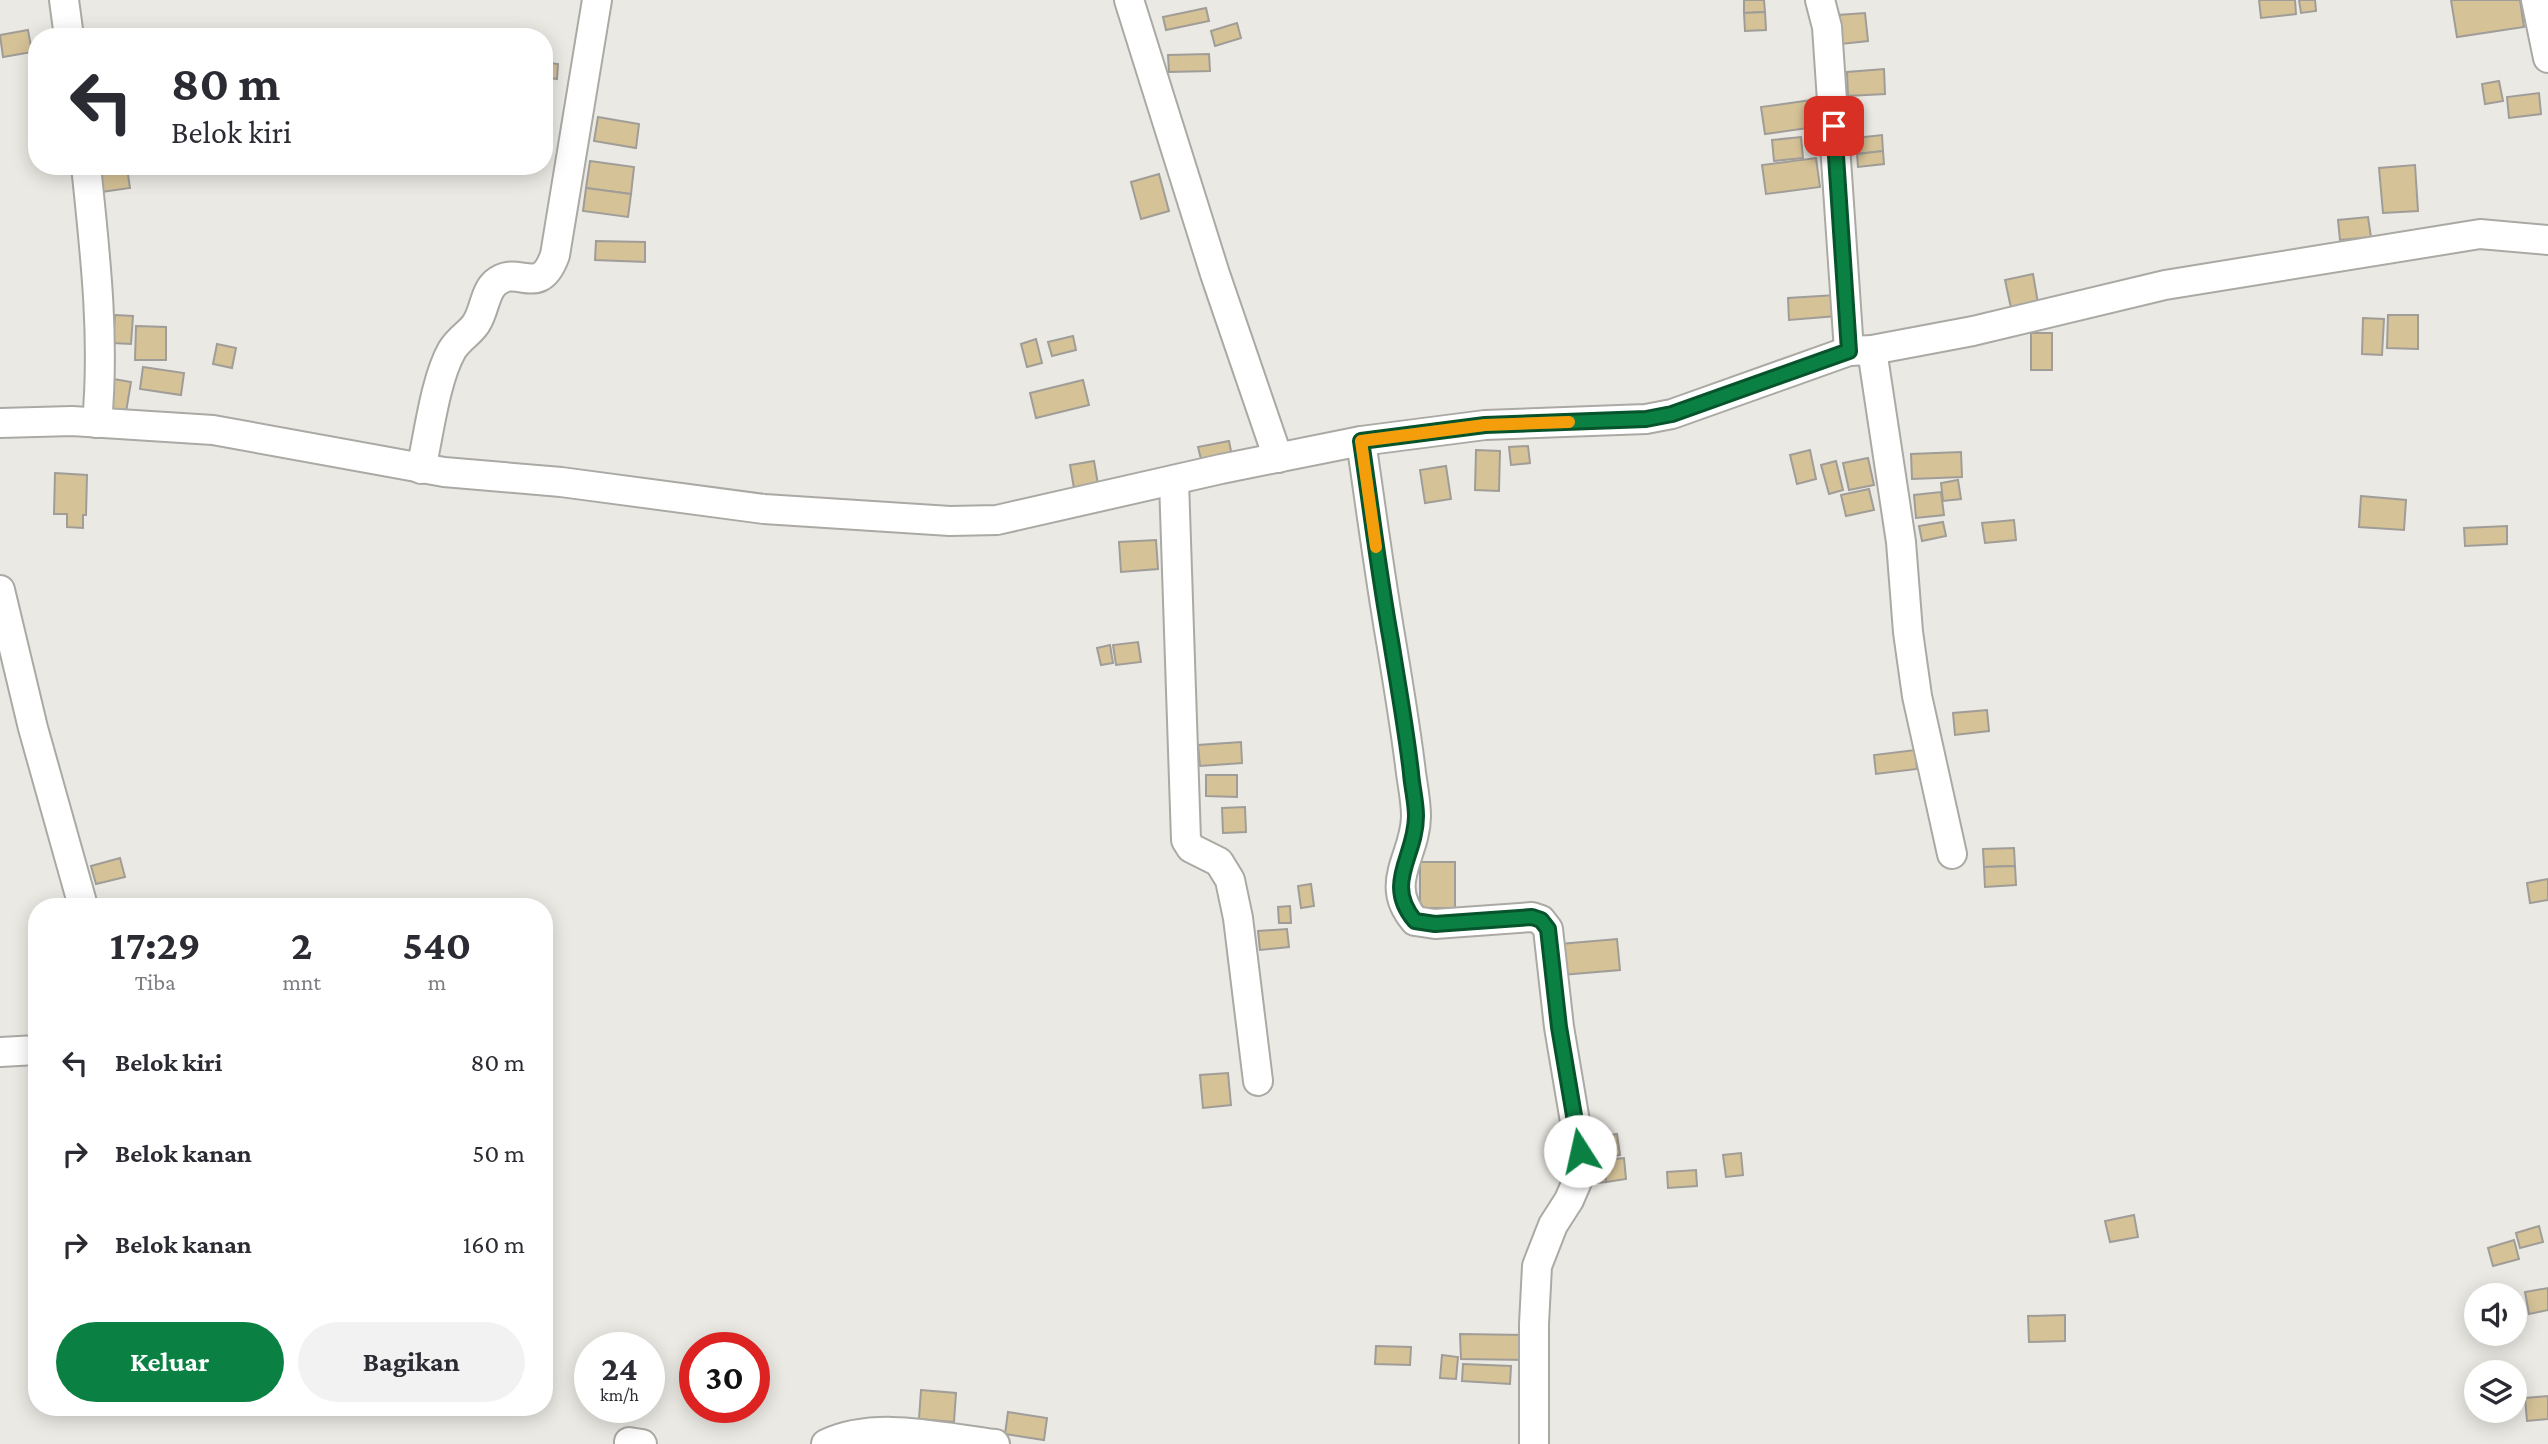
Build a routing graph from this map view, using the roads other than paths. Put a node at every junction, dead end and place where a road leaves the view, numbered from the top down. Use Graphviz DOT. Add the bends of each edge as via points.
graph roads {
  1 [pos="64,0"];
  2 [pos="597,0"];
  3 [pos="1129,0"];
  4 [pos="1820,0"];
  5 [pos="2536,0"];
  6 [pos="68,28"];
  7 [pos="2548,58"];
  8 [pos="87,175"];
  9 [pos="2548,240"];
  10 [pos="1860,350"];
  11 [pos="0,423"];
  12 [pos="97,423"];
  13 [pos="1361,441"];
  14 [pos="1278,458"];
  15 [pos="421,469"];
  16 [pos="1174,481"];
  17 [pos="0,590"];
  18 [pos="1952,854"];
  19 [pos="81,898"];
  20 [pos="28,1050"];
  21 [pos="0,1052"];
  22 [pos="1258,1081"];
  23 [pos="826,1444"];
  24 [pos="995,1444"];
  25 [pos="1534,1444"];
  1 -- 6 [label="street"];
  2 -- 15 [label="street" via="550,269 535,278 507,277 490,289 475,326 451,352"];
  3 -- 14 [label="street"];
  4 -- 10 [label="street" via="1827,27"];
  5 -- 7 [label="street"];
  8 -- 12 [label="street" via="99,291"];
  9 -- 10 [label="street" via="2480,234 2192,281 1973,331"];
  10 -- 13 [label="street" via="1646,419 1485,425"];
  10 -- 18 [label="street" via="1901,542 1917,696"];
  11 -- 12 [label="street"];
  12 -- 15 [label="street" via="213,430"];
  13 -- 14 [label="street"];
  13 -- 25 [label="street" via="1416,817 1400,877 1405,910 1415,921 1435,924 1532,917 1548,929 1580,1151 1579,1177 1537,1266"];
  14 -- 16 [label="street"];
  15 -- 16 [label="street" via="764,509 950,521 997,520"];
  16 -- 22 [label="street" via="1186,840 1191,848 1219,862 1230,880"];
  17 -- 19 [label="street"];
  20 -- 21 [label="street"];
  23 -- 24 [label="street" via="874,1433"];
}
